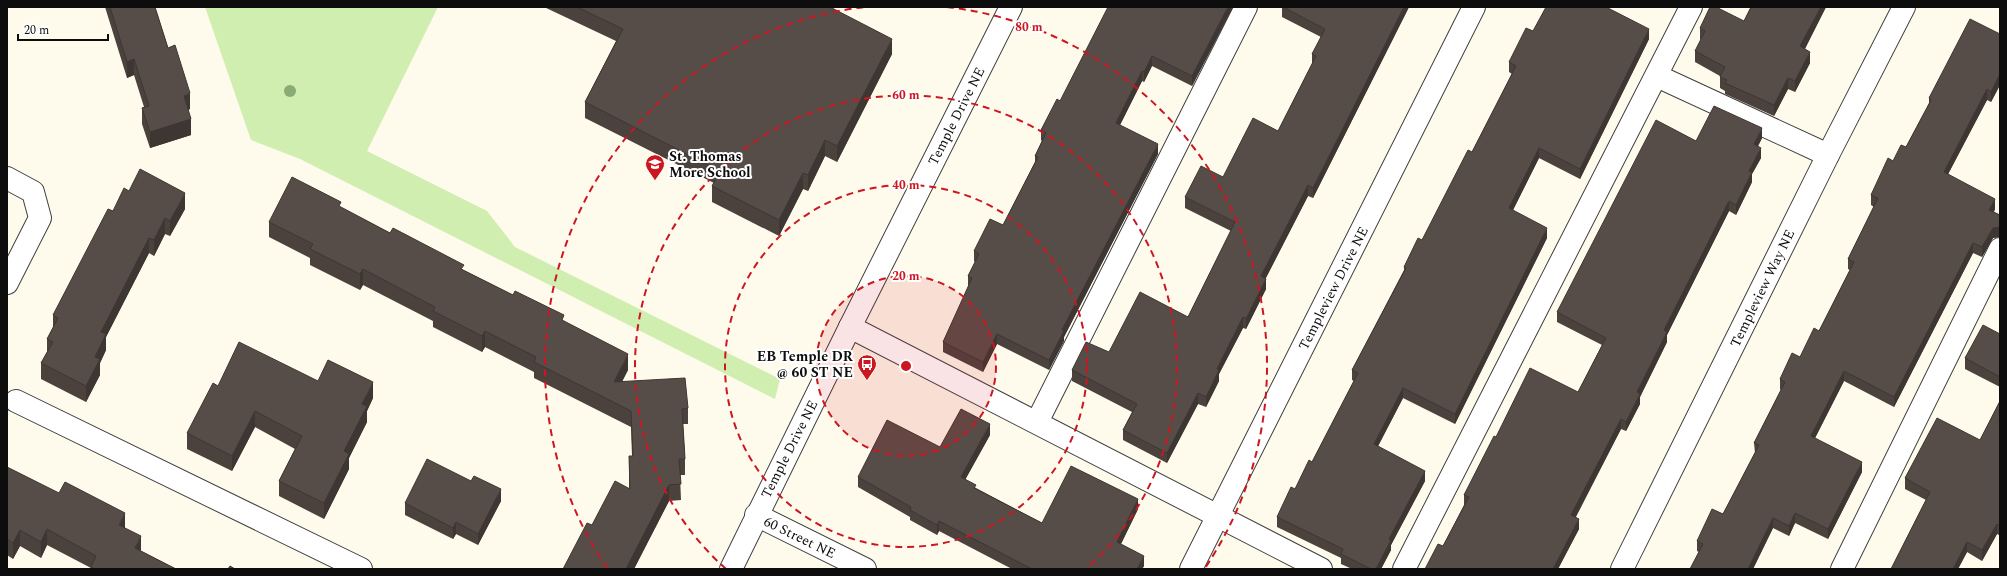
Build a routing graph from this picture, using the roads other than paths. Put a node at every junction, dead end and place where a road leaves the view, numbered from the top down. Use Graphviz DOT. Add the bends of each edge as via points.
graph roads {
  1 [pos="1011,7"];
  2 [pos="1246,7"];
  3 [pos="1474,7"];
  4 [pos="1691,7"];
  5 [pos="1904,7"];
  6 [pos="1657,76"];
  7 [pos="1828,155"];
  8 [pos="7,178"];
  9 [pos="2000,249"];
  10 [pos="7,283"];
  11 [pos="850,327"];
  12 [pos="16,401"];
  13 [pos="1037,422"];
  14 [pos="756,515"];
  15 [pos="1219,515"];
  16 [pos="361,569"];
  17 [pos="731,569"];
  18 [pos="865,569"];
  19 [pos="1191,569"];
  20 [pos="1321,569"];
  21 [pos="1404,569"];
  22 [pos="1622,569"];
  23 [pos="1842,569"];
  1 -- 11 [label="street, Temple Drive NE"];
  2 -- 13 [label="street"];
  3 -- 15 [label="street, Templeview Drive NE"];
  4 -- 6 [label="street"];
  5 -- 7 [label="street, Templeview Way NE"];
  6 -- 7 [label="street"];
  6 -- 21 [label="street"];
  7 -- 22 [label="street, Templeview Way NE"];
  8 -- 10 [label="street" via="33,192 40,218"];
  9 -- 23 [label="street"];
  11 -- 13 [label="street"];
  11 -- 14 [label="street, Temple Drive NE"];
  12 -- 16 [label="street"];
  13 -- 15 [label="street"];
  14 -- 17 [label="street, Temple Drive NE"];
  14 -- 18 [label="street, 60 Street NE"];
  15 -- 19 [label="street, Templeview Drive NE"];
  15 -- 20 [label="street"];
}
